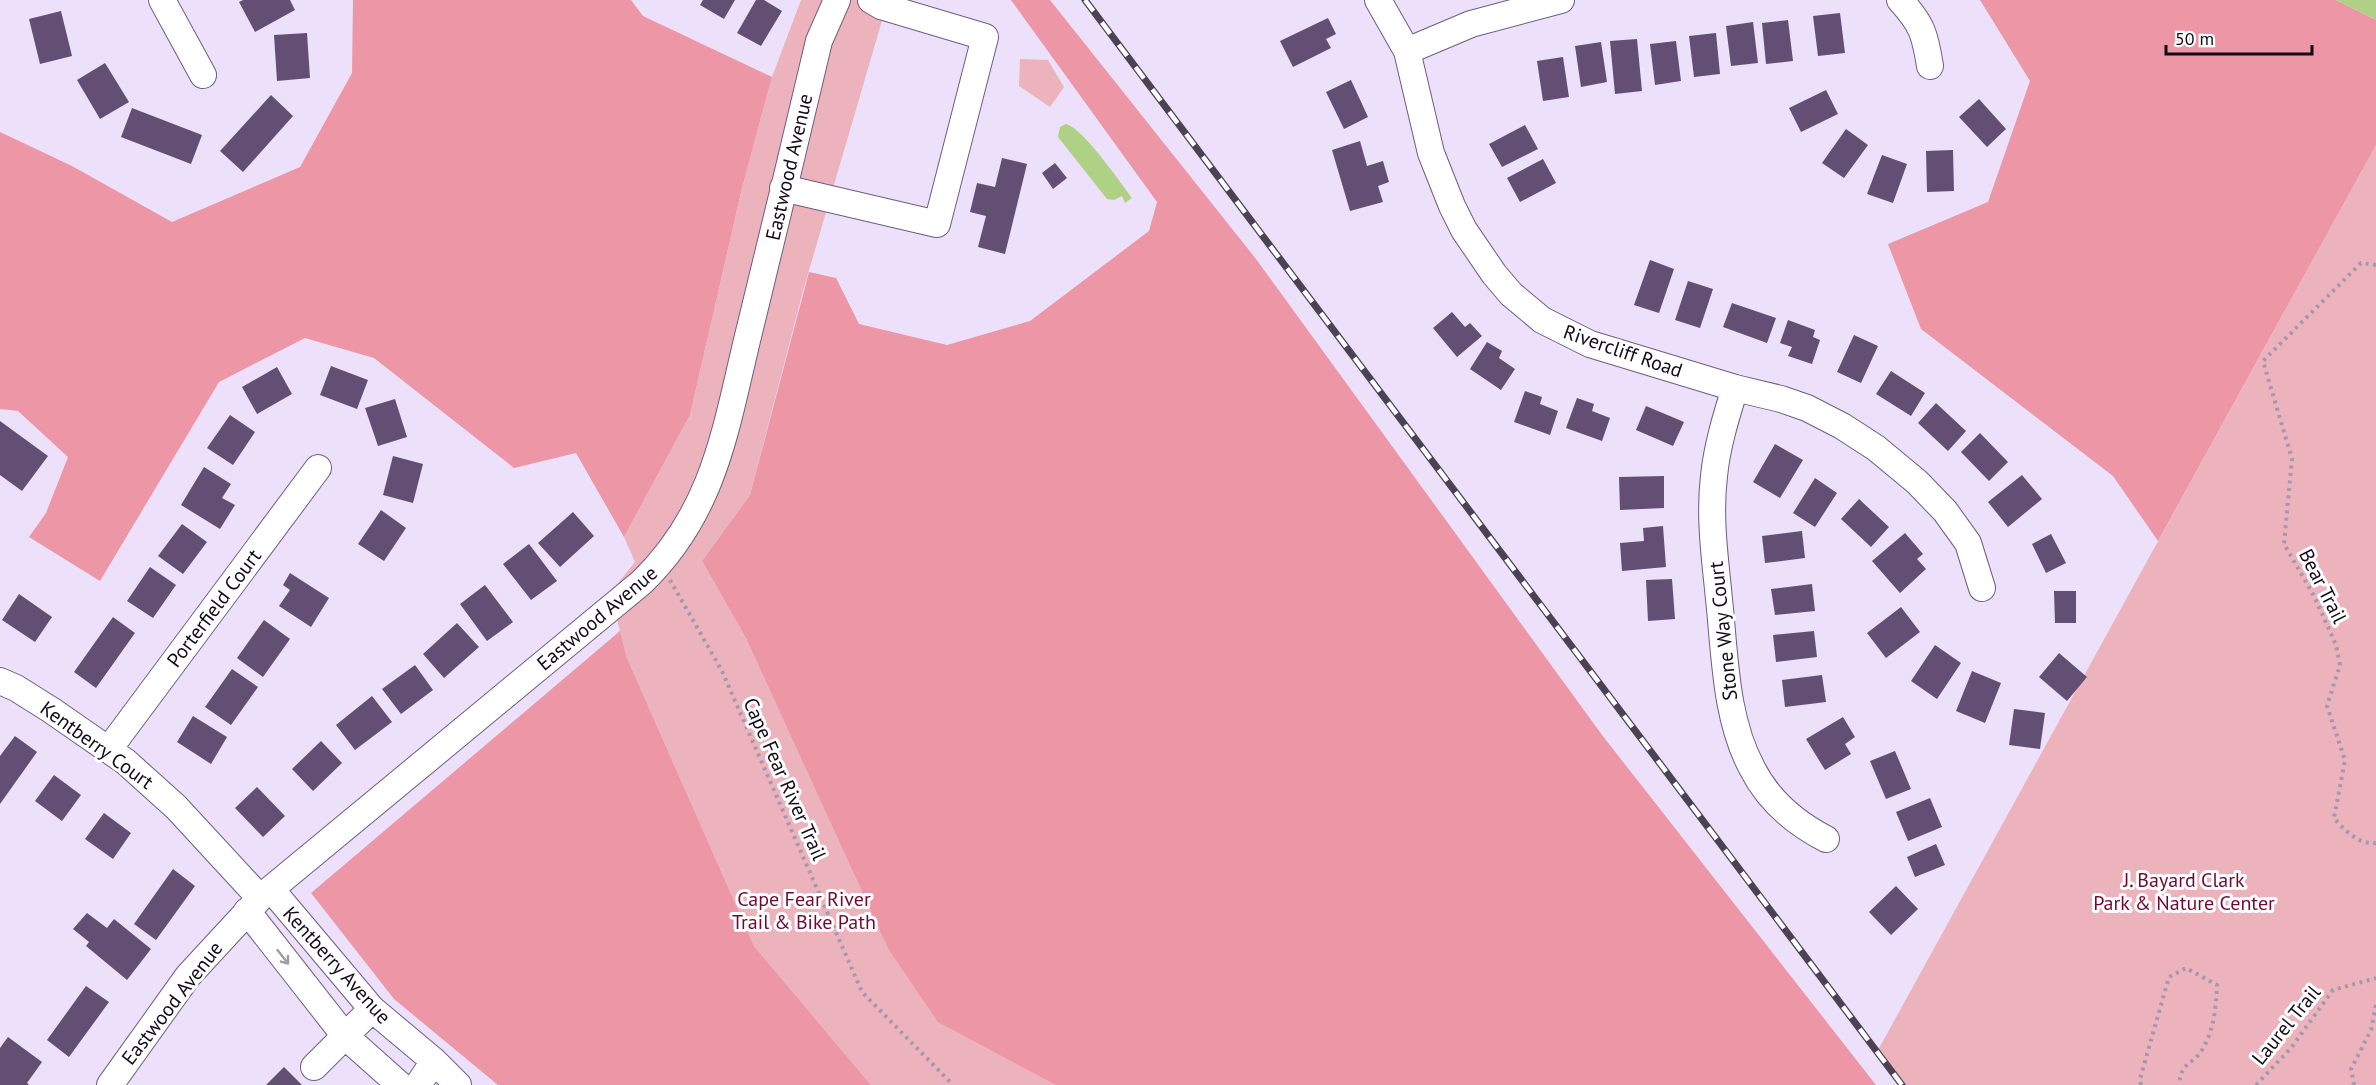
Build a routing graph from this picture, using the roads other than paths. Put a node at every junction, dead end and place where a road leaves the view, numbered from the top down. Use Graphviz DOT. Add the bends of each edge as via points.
graph roads {
  1 [pos="162,0"];
  2 [pos="837,0"];
  3 [pos="871,0"];
  4 [pos="1378,0"];
  5 [pos="1561,0"];
  6 [pos="1900,0"];
  7 [pos="1407,51"];
  8 [pos="1929,66"];
  9 [pos="203,75"];
  10 [pos="783,188"];
  11 [pos="1735,388"];
  12 [pos="318,468"];
  13 [pos="1982,588"];
  14 [pos="0,681"];
  15 [pos="109,749"];
  16 [pos="1826,839"];
  17 [pos="259,899"];
  18 [pos="372,1010"];
  19 [pos="345,1036"];
  20 [pos="434,1061"];
  21 [pos="314,1067"];
  22 [pos="110,1085"];
  23 [pos="400,1085"];
  24 [pos="418,1085"];
  25 [pos="458,1085"];
  1 -- 9 [label="street"];
  2 -- 10 [label="street, Eastwood Avenue" via="819,41"];
  3 -- 10 [label="street" via="985,37 937,224"];
  4 -- 7 [label="street, Rivercliff Road"];
  5 -- 7 [label="street" via="1471,24"];
  6 -- 8 [label="street" via="1925,36"];
  7 -- 11 [label="street, Rivercliff Road" via="1431,153 1452,206 1464,230 1511,294 1542,320 1590,344"];
  10 -- 17 [label="street, Eastwood Avenue" via="723,445 692,520 661,563"];
  11 -- 13 [label="street, Rivercliff Road" via="1807,408 1876,448 1917,482 1962,531"];
  11 -- 16 [label="street, Stone Way Court" via="1717,453 1712,519 1731,706 1741,745 1767,791 1805,828"];
  12 -- 15 [label="street, Porterfield Court"];
  14 -- 15 [label="street, Kentberry Court"];
  15 -- 17 [label="street, Kentberry Court" via="176,807"];
  17 -- 18 [label="street, Kentberry Avenue"];
  17 -- 19 [label="street, Kentberry Avenue, one-way"];
  17 -- 22 [label="street, Eastwood Avenue" via="188,976"];
  18 -- 19 [label="street"];
  18 -- 20 [label="street, Kentberry Avenue"];
  19 -- 21 [label="street"];
  19 -- 23 [label="street, Kentberry Avenue"];
  20 -- 24 [label="street"];
  20 -- 25 [label="street, Kentberry Avenue"];
}
